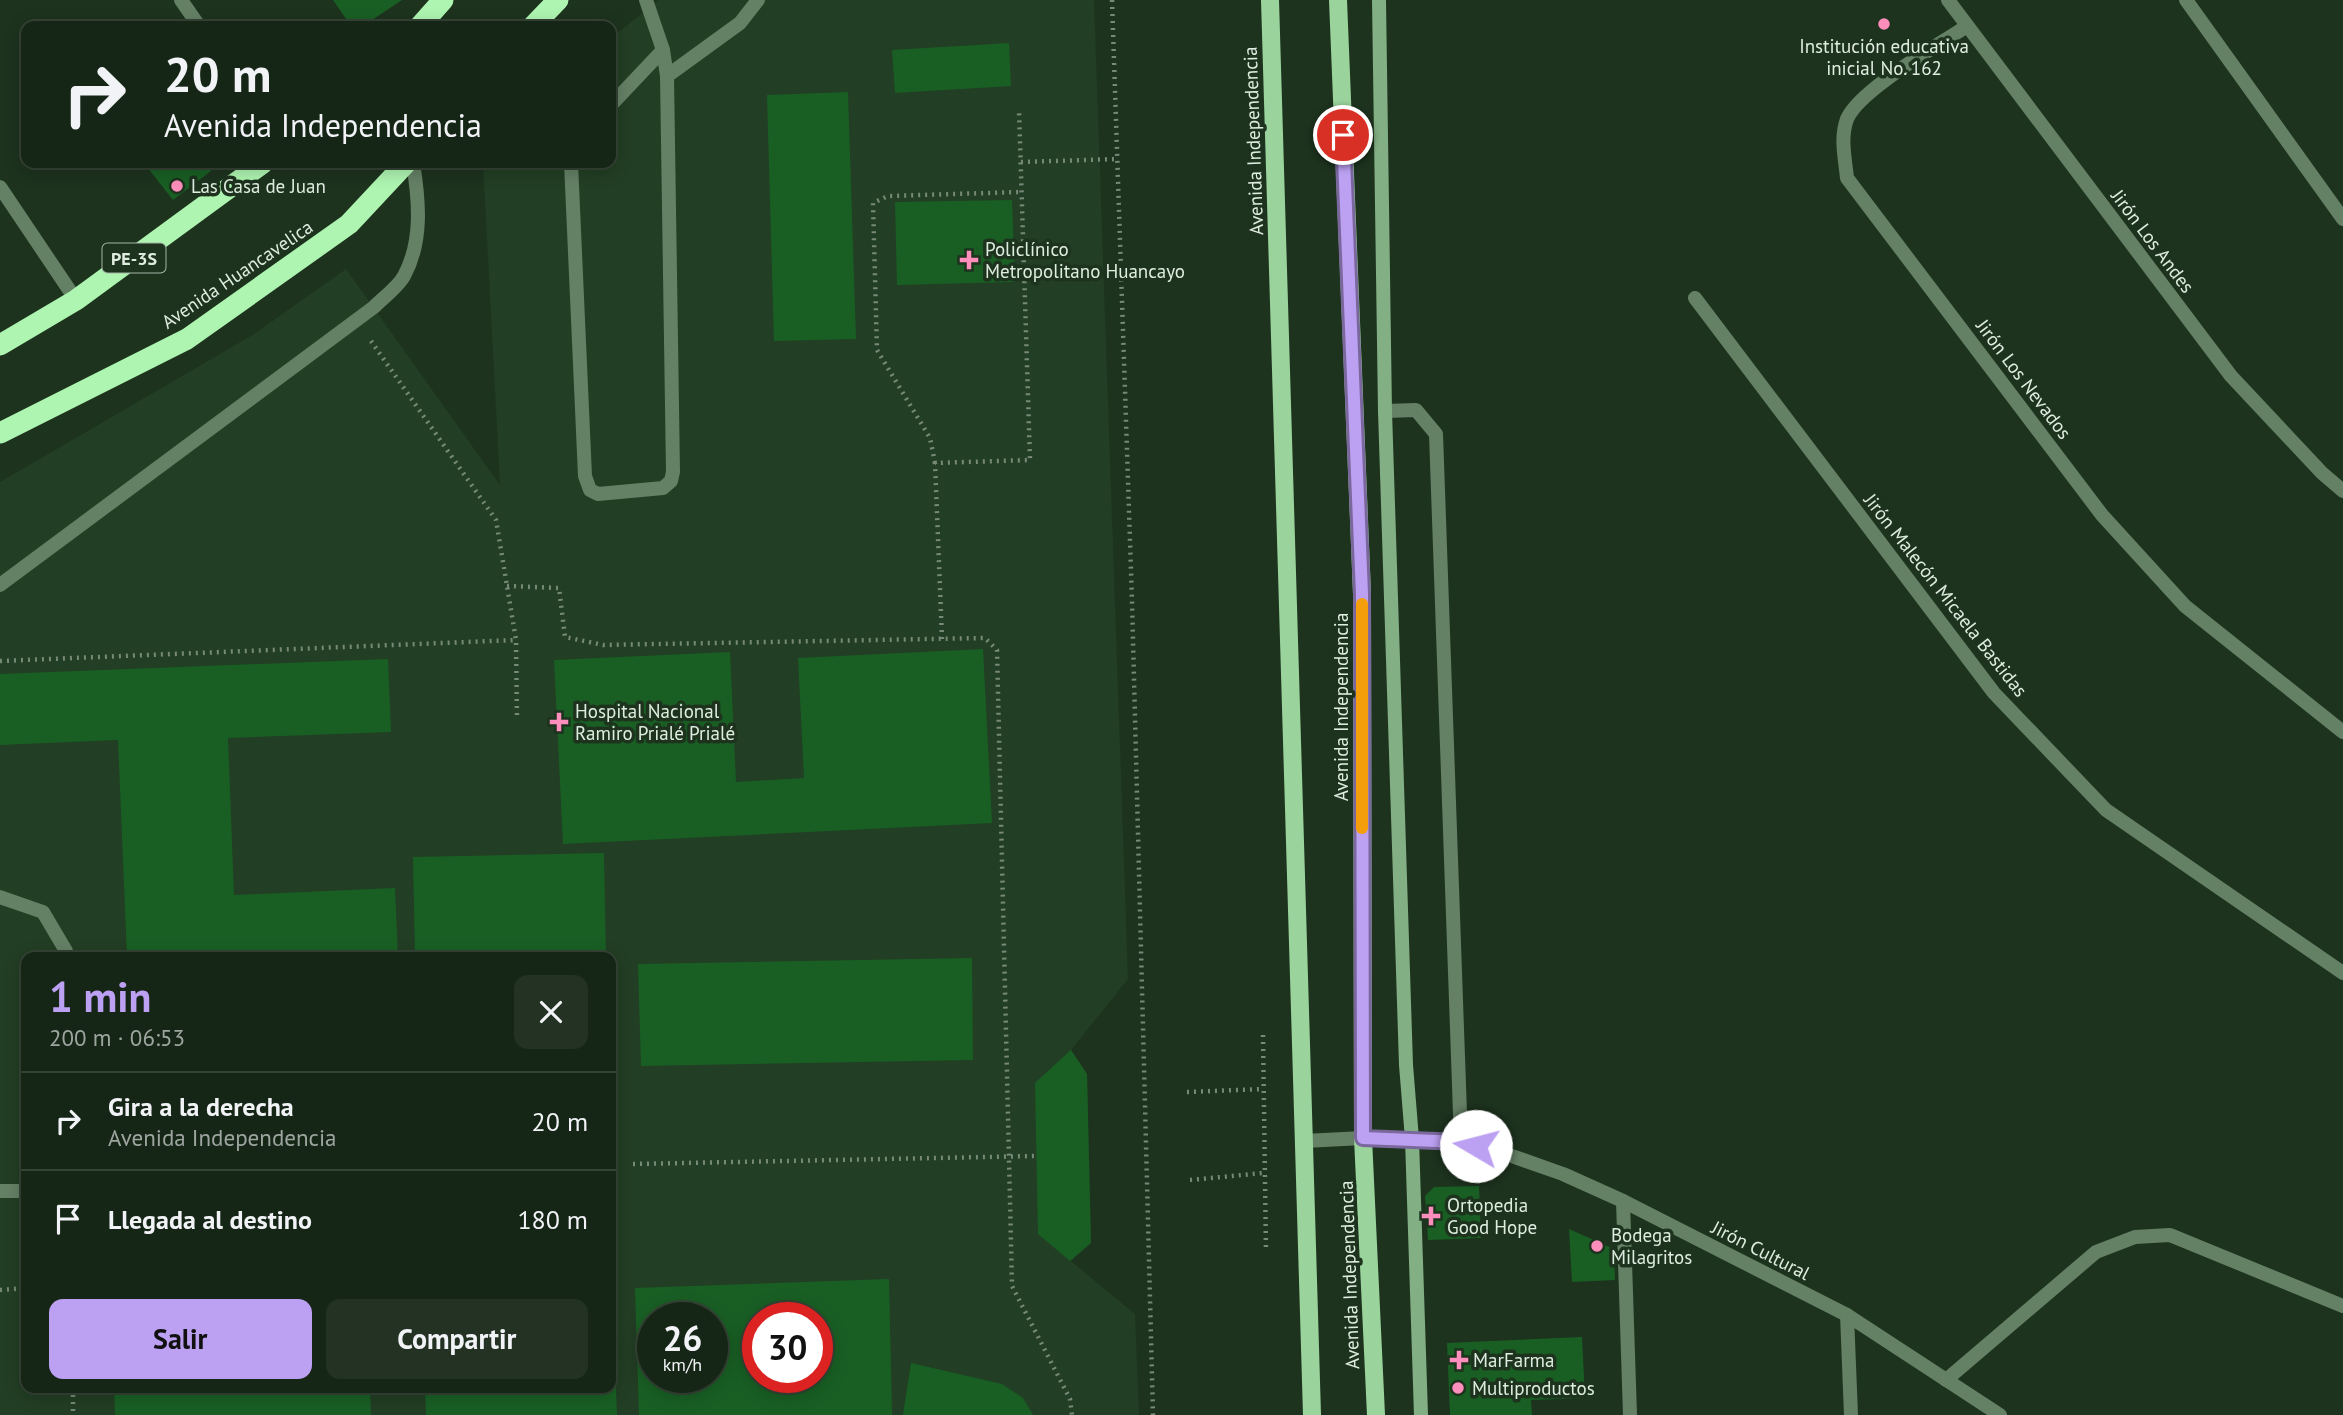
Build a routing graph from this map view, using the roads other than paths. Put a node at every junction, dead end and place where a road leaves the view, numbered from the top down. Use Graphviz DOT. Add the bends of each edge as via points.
graph roads {
  1 [pos="181,0"];
  2 [pos="443,0"];
  3 [pos="558,0"];
  4 [pos="646,0"];
  5 [pos="758,0"];
  6 [pos="1270,0"];
  7 [pos="1338,0"];
  8 [pos="1379,0"];
  9 [pos="1948,0"];
  10 [pos="2186,0"];
  11 [pos="196,21"];
  12 [pos="424,21"];
  13 [pos="538,21"];
  14 [pos="1967,26"];
  15 [pos="663,50"];
  16 [pos="667,76"];
  17 [pos="616,100"];
  18 [pos="256,168"];
  19 [pos="401,168"];
  20 [pos="414,168"];
  21 [pos="571,168"];
  22 [pos="0,187"];
  23 [pos="2343,219"];
  24 [pos="1695,298"];
  25 [pos="76,300"];
  26 [pos="0,345"];
  27 [pos="1385,411"];
  28 [pos="0,433"];
  29 [pos="2343,491"];
  30 [pos="0,585"];
  31 [pos="2343,732"];
  32 [pos="0,897"];
  33 [pos="66,952"];
  34 [pos="2343,973"];
  35 [pos="1363,1138"];
  36 [pos="1412,1139"];
  37 [pos="1304,1140"];
  38 [pos="1461,1142"];
  39 [pos="0,1191"];
  40 [pos="21,1191"];
  41 [pos="1623,1200"];
  42 [pos="2343,1306"];
  43 [pos="1847,1315"];
  44 [pos="1946,1380"];
  45 [pos="1312,1415"];
  46 [pos="1376,1415"];
  47 [pos="1421,1415"];
  48 [pos="1630,1415"];
  49 [pos="1851,1415"];
  50 [pos="2000,1415"];
  1 -- 11 [label="street"];
  2 -- 12 [label="highway"];
  3 -- 13 [label="highway"];
  4 -- 15 [label="street"];
  5 -- 16 [label="street" via="740,23"];
  6 -- 37 [label="main road, Avenida Independencia"];
  7 -- 35 [label="main road, Avenida Independencia" via="1362,594"];
  8 -- 27 [label="street"];
  9 -- 14 [label="street, Jirón Los Andes"];
  10 -- 23 [label="street"];
  14 -- 29 [label="street, Jirón Los Andes" via="2231,376"];
  14 -- 31 [label="street, Jirón Los Nevados" via="1861,98 1848,117 1842,138 1847,178 2102,515 2185,606"];
  15 -- 16 [label="street"];
  15 -- 17 [label="street"];
  16 -- 21 [label="street" via="673,472 663,488 598,494 590,490 585,476"];
  18 -- 25 [label="highway, PE-3S"];
  19 -- 28 [label="highway, Avenida Huancavelica" via="349,224 187,339"];
  20 -- 30 [label="street" via="417,242 404,277 356,320"];
  22 -- 25 [label="street"];
  24 -- 34 [label="street, Jirón Malecón Micaela Bastidas" via="1994,693 2106,810"];
  25 -- 26 [label="highway, PE-3S"];
  27 -- 36 [label="street"];
  27 -- 38 [label="street" via="1416,411 1436,434"];
  32 -- 33 [label="street" via="43,912"];
  35 -- 36 [label="street, Jirón Cultural"];
  35 -- 37 [label="street, Jirón Cultural"];
  35 -- 46 [label="main road, Avenida Independencia"];
  36 -- 38 [label="street, Jirón Cultural"];
  36 -- 47 [label="street"];
  37 -- 45 [label="main road, Avenida Independencia"];
  38 -- 41 [label="street, Jirón Cultural" via="1563,1174"];
  39 -- 40 [label="street"];
  41 -- 43 [label="street, Jirón Cultural"];
  41 -- 48 [label="street"];
  42 -- 44 [label="street" via="2170,1235 2135,1237 2096,1252"];
  43 -- 44 [label="street, Jirón Cultural"];
  43 -- 49 [label="street"];
  44 -- 50 [label="street, Jirón Cultural"];
}
